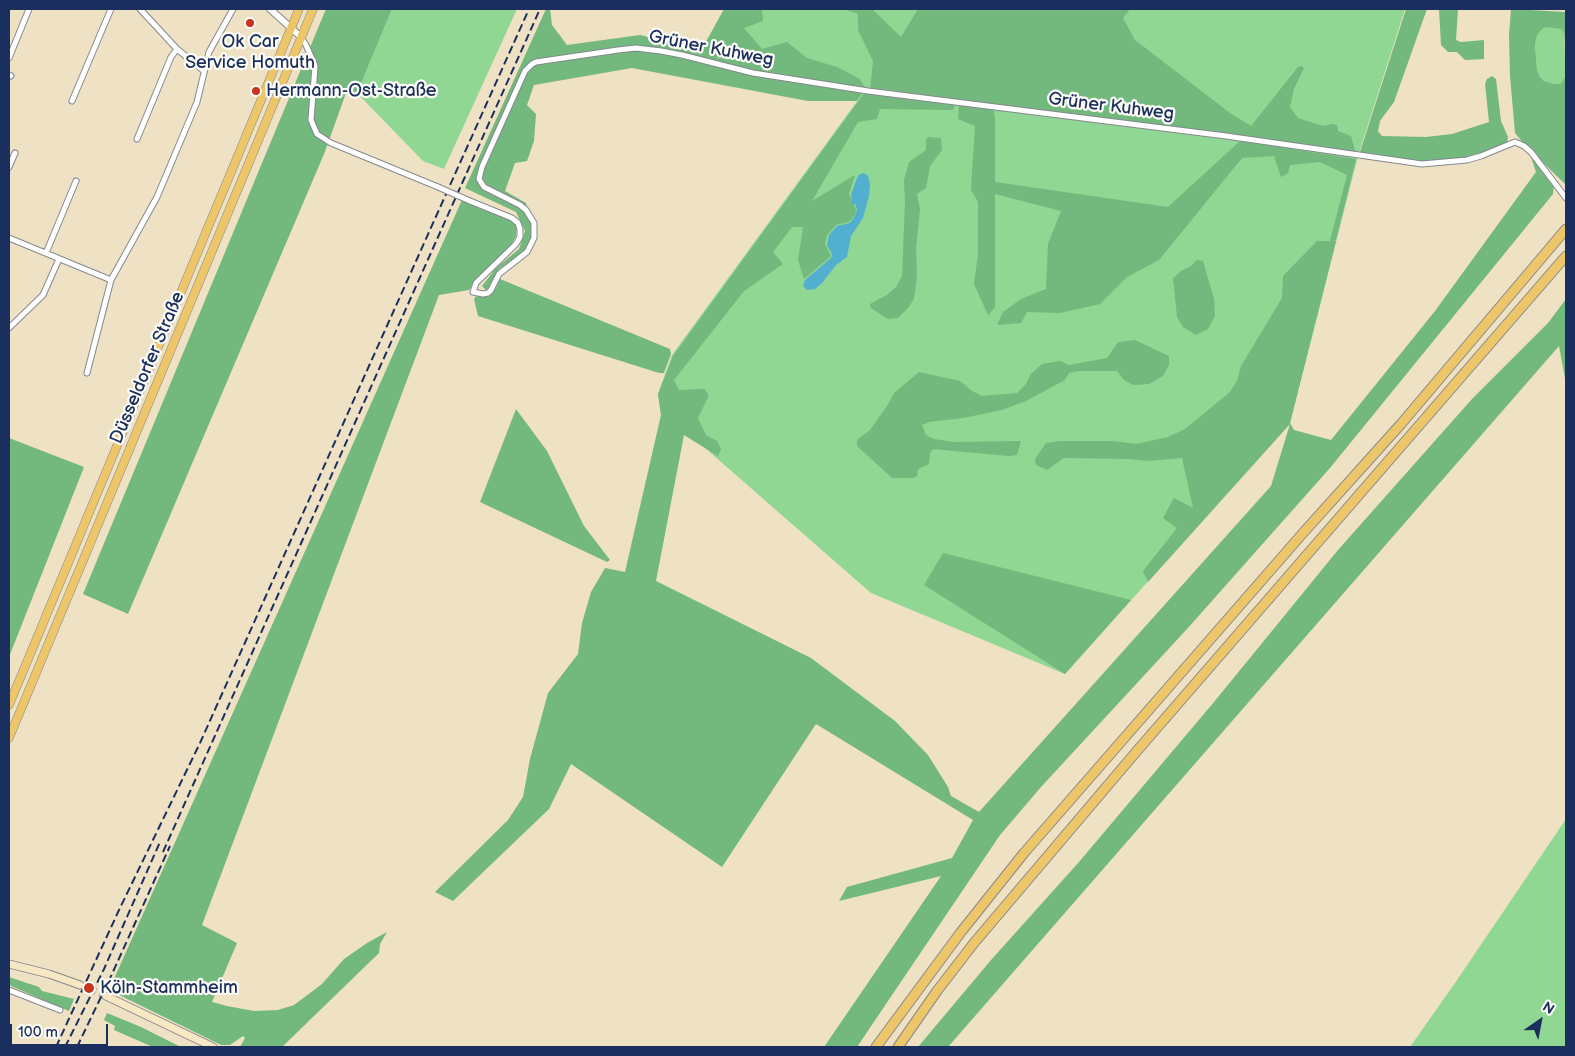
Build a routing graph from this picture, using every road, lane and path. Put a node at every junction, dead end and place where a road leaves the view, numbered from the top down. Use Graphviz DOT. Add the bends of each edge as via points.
graph roads {
  1 [pos="29,9"];
  2 [pos="111,9"];
  3 [pos="140,9"];
  4 [pos="233,9"];
  5 [pos="270,9"];
  6 [pos="299,9"];
  7 [pos="313,9"];
  8 [pos="291,28"];
  9 [pos="302,37"];
  10 [pos="177,49"];
  11 [pos="9,58"];
  12 [pos="204,71"];
  13 [pos="72,101"];
  14 [pos="137,139"];
  15 [pos="15,153"];
  16 [pos="9,167"];
  17 [pos="76,181"];
  18 [pos="1566,198"];
  19 [pos="1566,230"];
  20 [pos="9,238"];
  21 [pos="46,253"];
  22 [pos="1566,256"];
  23 [pos="59,258"];
  24 [pos="111,280"];
  25 [pos="9,328"];
  26 [pos="87,373"];
  27 [pos="9,705"];
  28 [pos="9,738"];
  29 [pos="9,964"];
  30 [pos="80,985"];
  31 [pos="9,990"];
  32 [pos="106,996"];
  33 [pos="60,1010"];
  34 [pos="213,1047"];
  35 [pos="876,1047"];
  36 [pos="898,1047"];
  1 -- 11 [label="street"];
  2 -- 13 [label="street"];
  3 -- 10 [label="street"];
  4 -- 12 [label="street" via="209,52"];
  5 -- 8 [label="street"];
  6 -- 8 [label="main road, Düsseldorfer Straße"];
  7 -- 9 [label="main road, Düsseldorfer Straße"];
  8 -- 9 [label="street"];
  8 -- 27 [label="main road, Düsseldorfer Straße"];
  9 -- 18 [label="street, Grüner Kuhweg, bridge" via="315,66 311,120 317,134 331,143 518,223 520,237 516,244 476,283 473,292 483,294 491,290 499,274 527,252 534,238 534,223 526,210 484,187 479,179 526,71 536,62 636,48 682,55 754,73 868,91 1422,164 1467,160 1515,142 1531,152"];
  9 -- 28 [label="main road, Düsseldorfer Straße"];
  10 -- 12 [label="street"];
  10 -- 14 [label="street"];
  12 -- 24 [label="street" via="197,102 157,197"];
  15 -- 16 [label="street"];
  17 -- 21 [label="street"];
  19 -- 35 [label="highway" via="1401,424 1024,853"];
  20 -- 21 [label="street"];
  21 -- 23 [label="street"];
  22 -- 36 [label="highway" via="974,942"];
  23 -- 24 [label="street"];
  23 -- 25 [label="street" via="43,295"];
  24 -- 26 [label="street"];
  29 -- 30 [label="main road"];
  31 -- 33 [label="street"];
  32 -- 34 [label="main road"];
}
